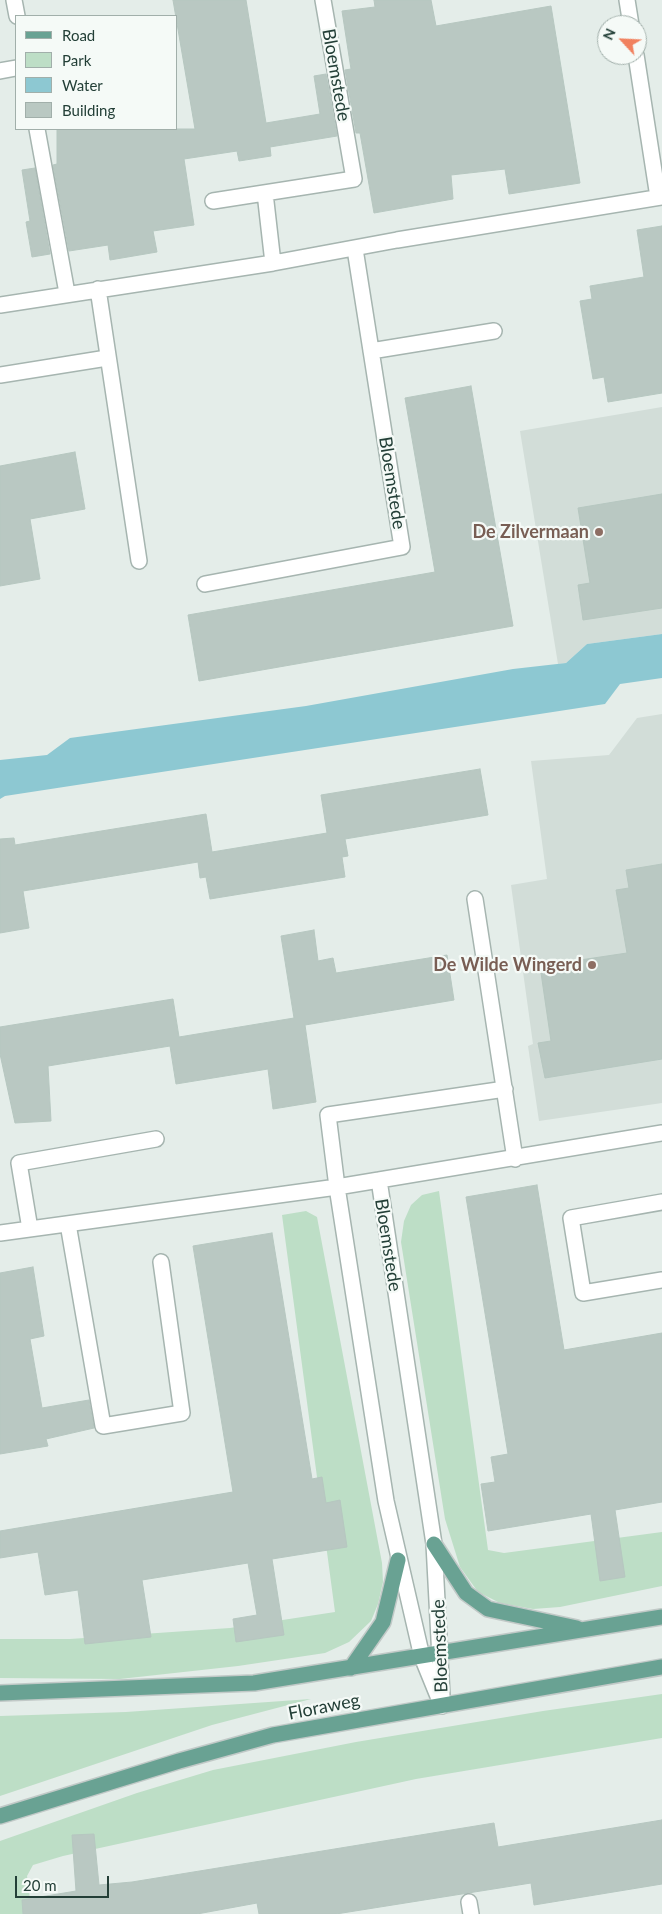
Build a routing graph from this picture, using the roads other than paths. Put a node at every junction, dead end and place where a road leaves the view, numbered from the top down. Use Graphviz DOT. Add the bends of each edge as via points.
graph roads {
  1 [pos="14,0"];
  2 [pos="323,0"];
  3 [pos="627,0"];
  4 [pos="16,15"];
  5 [pos="629,15"];
  6 [pos="638,65"];
  7 [pos="15,68"];
  8 [pos="0,71"];
  9 [pos="36,130"];
  10 [pos="265,194"];
  11 [pos="660,197"];
  12 [pos="213,201"];
  13 [pos="355,249"];
  14 [pos="273,263"];
  15 [pos="98,289"];
  16 [pos="67,293"];
  17 [pos="0,305"];
  18 [pos="494,331"];
  19 [pos="371,351"];
  20 [pos="107,358"];
  21 [pos="0,375"];
  22 [pos="139,561"];
  23 [pos="205,584"];
  24 [pos="475,899"];
  25 [pos="505,1089"];
  26 [pos="662,1133"];
  27 [pos="156,1139"];
  28 [pos="515,1159"];
  29 [pos="379,1180"];
  30 [pos="337,1187"];
  31 [pos="662,1202"];
  32 [pos="68,1224"];
  33 [pos="30,1229"];
  34 [pos="0,1234"];
  35 [pos="161,1262"];
  36 [pos="662,1280"];
  37 [pos="434,1544"];
  38 [pos="398,1560"];
  39 [pos="662,1617"];
  40 [pos="586,1630"];
  41 [pos="441,1653"];
  42 [pos="422,1657"];
  43 [pos="662,1667"];
  44 [pos="351,1668"];
  45 [pos="0,1693"];
  46 [pos="442,1706"];
  47 [pos="0,1816"];
  1 -- 4 [label="street"];
  2 -- 10 [label="street, Bloemstede" via="354,179"];
  3 -- 5 [label="street"];
  6 -- 11 [label="street"];
  7 -- 8 [label="street"];
  9 -- 16 [label="street"];
  10 -- 12 [label="street, Bloemstede"];
  10 -- 14 [label="street"];
  11 -- 13 [label="street"];
  13 -- 14 [label="street"];
  13 -- 19 [label="street, Bloemstede"];
  14 -- 15 [label="street"];
  15 -- 16 [label="street"];
  15 -- 20 [label="street"];
  16 -- 17 [label="street"];
  18 -- 19 [label="street"];
  19 -- 23 [label="street, Bloemstede" via="402,547"];
  20 -- 21 [label="street"];
  20 -- 22 [label="street"];
  24 -- 25 [label="street"];
  25 -- 28 [label="street"];
  25 -- 30 [label="street" via="328,1115"];
  26 -- 28 [label="street, Bloemstede"];
  27 -- 33 [label="street" via="19,1163"];
  28 -- 29 [label="street, Bloemstede"];
  29 -- 30 [label="street, Bloemstede"];
  29 -- 37 [label="street, Bloemstede"];
  30 -- 32 [label="street, Bloemstede"];
  30 -- 38 [label="street, Bloemstede" via="384,1491"];
  31 -- 36 [label="street" via="571,1218 583,1293"];
  32 -- 33 [label="street, Bloemstede"];
  32 -- 35 [label="street" via="103,1426 182,1414"];
  33 -- 34 [label="street, Bloemstede"];
  37 -- 40 [label="main road" via="466,1593 488,1609"];
  37 -- 41 [label="street, Bloemstede"];
  38 -- 42 [label="street, Bloemstede"];
  38 -- 44 [label="main road" via="383,1622"];
  39 -- 40 [label="main road, Floraweg"];
  40 -- 41 [label="main road, Floraweg"];
  41 -- 42 [label="main road, Floraweg"];
  41 -- 46 [label="street, Bloemstede"];
  42 -- 44 [label="main road, Floraweg"];
  42 -- 46 [label="street, Bloemstede"];
  43 -- 46 [label="main road, Floraweg"];
  44 -- 45 [label="main road, Floraweg" via="254,1683"];
  46 -- 47 [label="main road, Floraweg" via="273,1736"];
}
